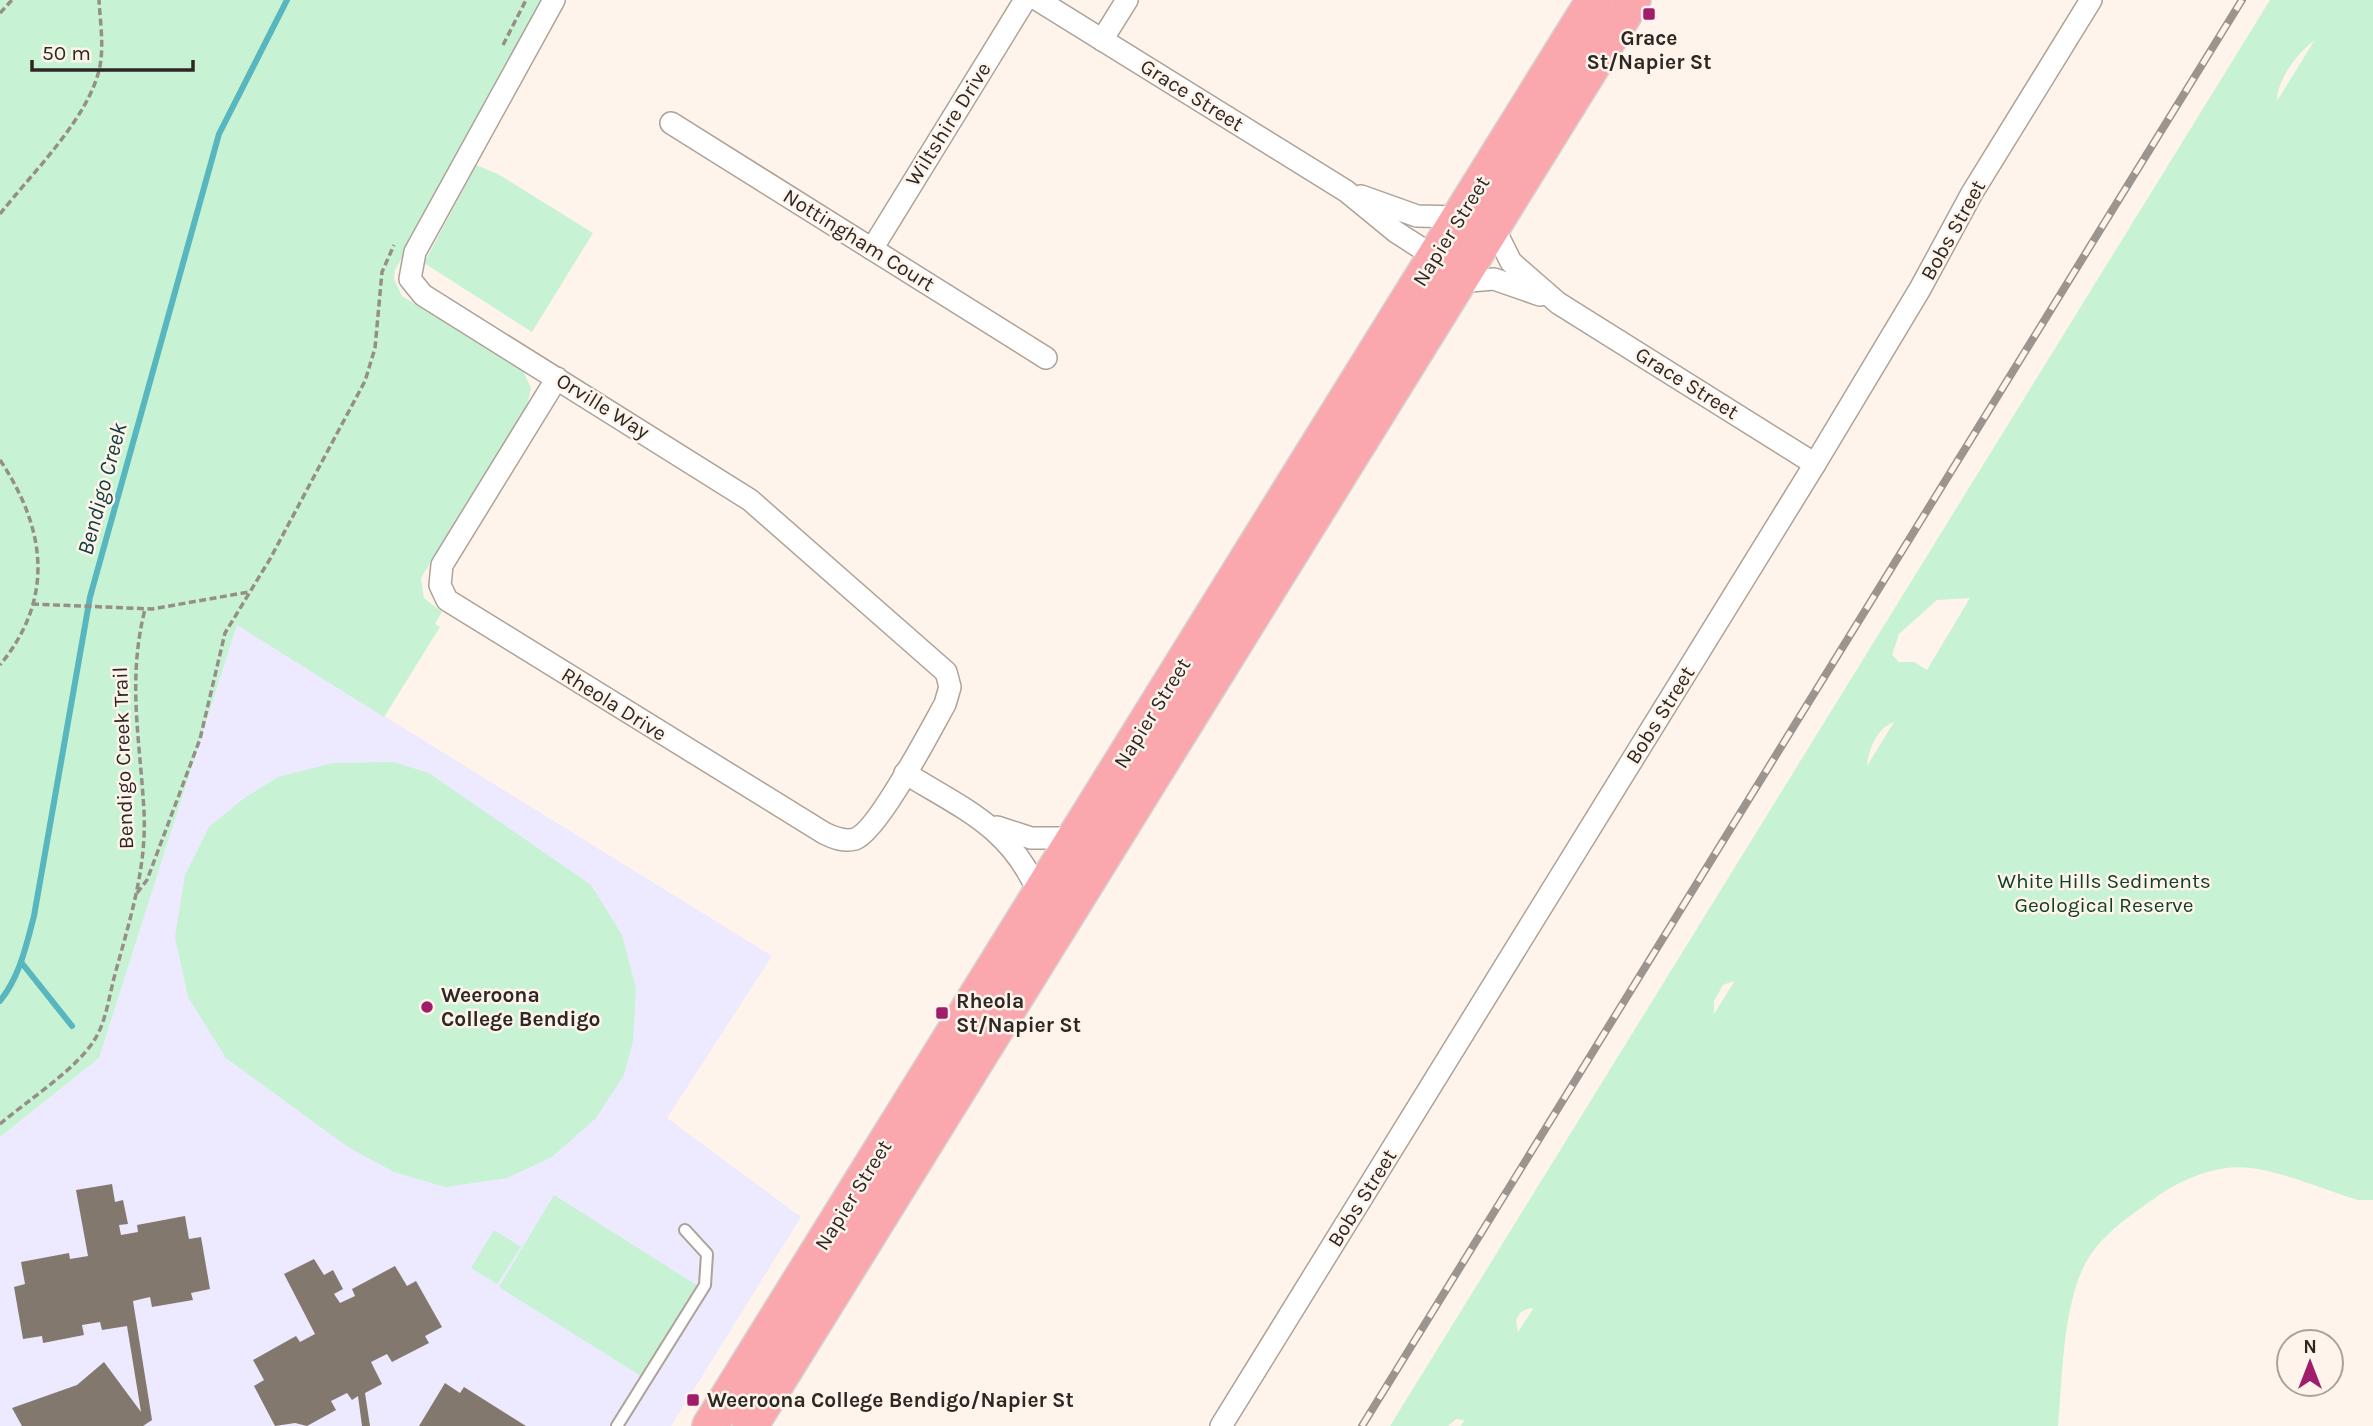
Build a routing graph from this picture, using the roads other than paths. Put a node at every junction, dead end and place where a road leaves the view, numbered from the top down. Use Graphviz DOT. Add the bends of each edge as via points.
graph roads {
  1 [pos="554,0"];
  2 [pos="1026,0"];
  3 [pos="1038,0"];
  4 [pos="1127,0"];
  5 [pos="1594,0"];
  6 [pos="1612,0"];
  7 [pos="1633,0"];
  8 [pos="2091,0"];
  9 [pos="1102,40"];
  10 [pos="1577,92"];
  11 [pos="671,123"];
  12 [pos="1509,136"];
  13 [pos="1346,191"];
  14 [pos="1460,217"];
  15 [pos="1493,226"];
  16 [pos="872,248"];
  17 [pos="1447,269"];
  18 [pos="1558,303"];
  19 [pos="1046,358"];
  20 [pos="558,378"];
  21 [pos="1815,464"];
  22 [pos="905,773"];
  23 [pos="982,821"];
  24 [pos="1075,838"];
  25 [pos="1081,891"];
  26 [pos="1040,896"];
  27 [pos="965,1015"];
  28 [pos="685,1230"];
  29 [pos="617,1426"];
  30 [pos="710,1426"];
  31 [pos="750,1426"];
  32 [pos="1221,1426"];
  1 -- 20 [label="street, Orville Way" via="409,270 413,286 423,295"];
  2 -- 16 [label="street, Wiltshire Drive"];
  3 -- 9 [label="street, Grace Street"];
  4 -- 9 [label="street"];
  5 -- 12 [label="highway, Napier Street"];
  6 -- 12 [label="highway" via="1584,45"];
  7 -- 10 [label="highway, Napier Street"];
  8 -- 21 [label="street, Bobs Street" via="1972,193"];
  9 -- 13 [label="street, Grace Street"];
  10 -- 15 [label="highway, Napier Street"];
  10 -- 17 [label="highway" via="1505,180"];
  11 -- 16 [label="street, Nottingham Court"];
  12 -- 14 [label="highway, Napier Street"];
  13 -- 14 [label="street, Grace Street" via="1417,216"];
  13 -- 17 [label="street, Grace Street"];
  14 -- 17 [label="highway, Napier Street"];
  15 -- 17 [label="highway, Napier Street"];
  15 -- 18 [label="street, Grace Street" via="1511,262"];
  16 -- 19 [label="street, Nottingham Court"];
  17 -- 18 [label="street, Grace Street" via="1501,281"];
  17 -- 24 [label="highway, Napier Street"];
  17 -- 25 [label="highway, Napier Street"];
  18 -- 21 [label="street, Grace Street"];
  20 -- 22 [label="street, Orville Way" via="750,500 938,663 949,679 949,695"];
  20 -- 22 [label="street, Rheola Drive" via="442,565 440,585 447,600 835,838 862,835"];
  21 -- 32 [label="street, Bobs Street"];
  22 -- 23 [label="street"];
  23 -- 24 [label="street" via="1031,838"];
  23 -- 26 [label="street" via="1013,847"];
  24 -- 26 [label="highway, Napier Street"];
  25 -- 27 [label="highway" via="1072,886 1061,890 1027,943"];
  25 -- 31 [label="highway, Napier Street"];
  26 -- 27 [label="highway, Napier Street"];
  27 -- 30 [label="highway, Napier Street"];
  28 -- 29 [label="lane" via="707,1254 705,1285"];
}
